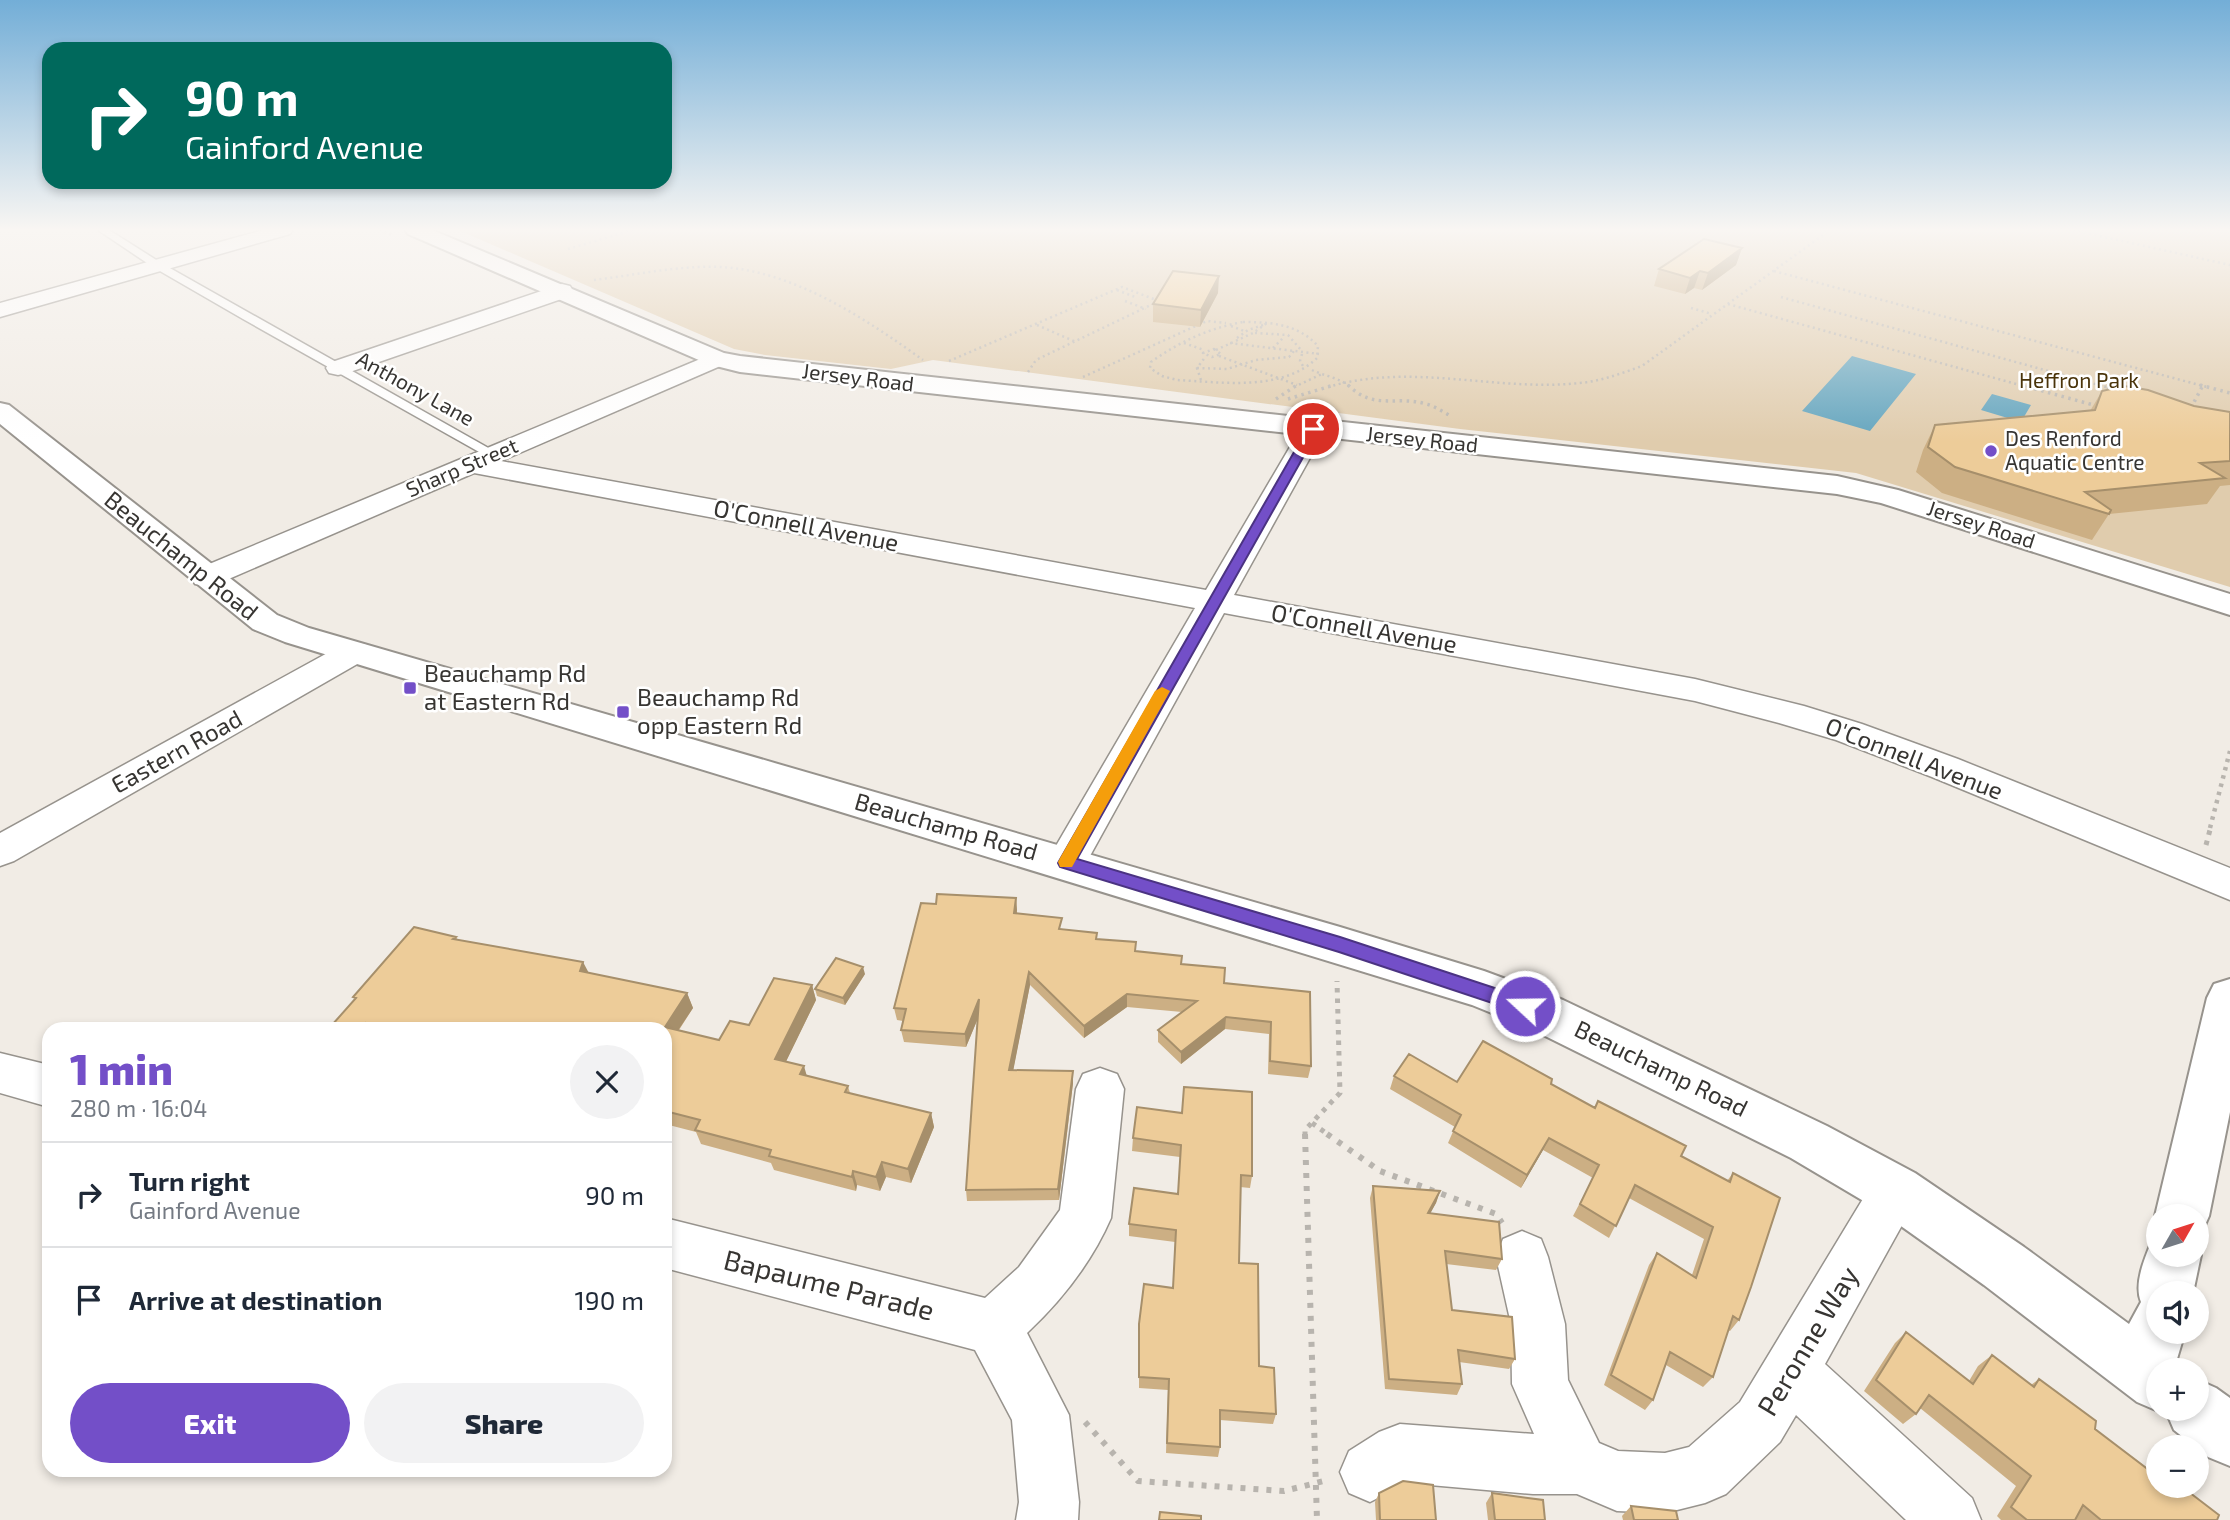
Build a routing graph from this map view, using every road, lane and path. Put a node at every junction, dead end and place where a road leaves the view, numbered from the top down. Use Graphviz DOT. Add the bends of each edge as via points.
graph roads {
  1 [pos="32,301"];
  2 [pos="220,301"];
  3 [pos="531,301"];
  4 [pos="603,301"];
  5 [pos="824,301"];
  6 [pos="1091,301"];
  7 [pos="1125,301"];
  8 [pos="1159,301"];
  9 [pos="1730,301"];
  10 [pos="1796,301"];
  11 [pos="1885,301"];
  12 [pos="1727,303"];
  13 [pos="1691,308"];
  14 [pos="0,310"];
  15 [pos="1147,310"];
  16 [pos="1713,314"];
  17 [pos="1226,323"];
  18 [pos="1265,324"];
  19 [pos="1036,325"];
  20 [pos="1231,326"];
  21 [pos="1244,331"];
  22 [pos="1255,334"];
  23 [pos="1283,338"];
  24 [pos="1076,342"];
  25 [pos="1184,343"];
  26 [pos="1230,343"];
  27 [pos="1273,348"];
  28 [pos="1205,350"];
  29 [pos="1216,350"];
  30 [pos="1294,351"];
  31 [pos="1319,354"];
  32 [pos="1206,356"];
  33 [pos="1219,356"];
  34 [pos="717,359"];
  35 [pos="944,362"];
  36 [pos="929,364"];
  37 [pos="1243,365"];
  38 [pos="1303,366"];
  39 [pos="338,368"];
  40 [pos="1197,368"];
  41 [pos="1312,370"];
  42 [pos="1322,374"];
  43 [pos="1038,377"];
  44 [pos="1281,378"];
  45 [pos="1201,380"];
  46 [pos="1089,382"];
  47 [pos="1346,382"];
  48 [pos="1297,385"];
  49 [pos="2203,386"];
  50 [pos="2124,391"];
  51 [pos="2230,393"];
  52 [pos="1266,400"];
  53 [pos="1276,400"];
  54 [pos="2106,407"];
  55 [pos="2190,410"];
  56 [pos="0,411"];
  57 [pos="1461,422"];
  58 [pos="1313,429"];
  59 [pos="483,459"];
  60 [pos="206,577"];
  61 [pos="1213,601"];
  62 [pos="2230,605"];
  63 [pos="354,652"];
  64 [pos="2230,751"];
  65 [pos="0,851"];
  66 [pos="1066,863"];
  67 [pos="2199,872"];
  68 [pos="2230,885"];
  69 [pos="1337,981"];
  70 [pos="2230,998"];
  71 [pos="0,1073"];
  72 [pos="42,1084"];
  73 [pos="1101,1089"];
  74 [pos="1312,1123"];
  75 [pos="1896,1191"];
  76 [pos="2185,1204"];
  77 [pos="672,1245"];
  78 [pos="1522,1257"];
  79 [pos="993,1327"];
  80 [pos="2151,1358"];
  81 [pos="1791,1371"];
  82 [pos="1082,1419"];
  83 [pos="2209,1419"];
  84 [pos="2230,1435"];
  85 [pos="1578,1464"];
  86 [pos="1343,1478"];
  87 [pos="1047,1520"];
  88 [pos="1317,1520"];
  89 [pos="1950,1520"];
  1 -- 14 [label="street"];
  2 -- 39 [label="lane, Anthony Lane"];
  3 -- 39 [label="street"];
  4 -- 34 [label="street, Jersey Road"];
  5 -- 36 [label="path" via="897,340"];
  6 -- 19 [label="path"];
  7 -- 15 [label="path"];
  8 -- 15 [label="path"];
  9 -- 12 [label="path"];
  10 -- 50 [label="path"];
  11 -- 49 [label="path"];
  12 -- 16 [label="path"];
  12 -- 54 [label="path" via="2074,402"];
  13 -- 16 [label="path"];
  15 -- 24 [label="path"];
  16 -- 47 [label="path" via="1642,366 1594,380 1522,384 1393,375"];
  17 -- 46 [label="path" via="1207,321 1076,381"];
  18 -- 25 [label="path" via="1228,324"];
  18 -- 26 [label="path"];
  18 -- 31 [label="path" via="1301,331 1314,341"];
  19 -- 24 [label="path"];
  19 -- 35 [label="path"];
  20 -- 21 [label="path"];
  22 -- 38 [label="path" via="1289,335 1298,340"];
  23 -- 27 [label="path"];
  24 -- 43 [label="path" via="1036,360 1025,376"];
  25 -- 28 [label="path"];
  25 -- 45 [label="path" via="1151,362 1150,368 1166,378"];
  26 -- 27 [label="path"];
  26 -- 29 [label="path"];
  27 -- 30 [label="path"];
  28 -- 29 [label="path"];
  28 -- 32 [label="path"];
  29 -- 33 [label="path"];
  30 -- 31 [label="path"];
  30 -- 37 [label="path"];
  31 -- 44 [label="path" via="1307,368"];
  32 -- 33 [label="path"];
  32 -- 40 [label="path"];
  33 -- 37 [label="path"];
  34 -- 58 [label="street, Jersey Road"];
  34 -- 59 [label="street, Sharp Street"];
  37 -- 40 [label="path"];
  37 -- 44 [label="path"];
  39 -- 59 [label="lane, Anthony Lane"];
  40 -- 45 [label="path"];
  41 -- 42 [label="path"];
  42 -- 47 [label="path"];
  42 -- 48 [label="path"];
  44 -- 45 [label="path"];
  44 -- 48 [label="path"];
  47 -- 53 [label="path"];
  47 -- 57 [label="path" via="1354,392 1378,402 1425,403"];
  48 -- 53 [label="path"];
  49 -- 51 [label="path"];
  49 -- 55 [label="path"];
  52 -- 53 [label="path"];
  56 -- 60 [label="street, Beauchamp Road"];
  58 -- 61 [label="street"];
  58 -- 62 [label="street, Jersey Road" via="1863,490"];
  59 -- 60 [label="street, Sharp Street"];
  59 -- 61 [label="street, O'Connell Avenue"];
  60 -- 63 [label="street, Beauchamp Road" via="265,622"];
  61 -- 66 [label="street"];
  61 -- 67 [label="street, O'Connell Avenue" via="1767,707 1939,766"];
  63 -- 65 [label="street, Eastern Road"];
  63 -- 66 [label="street, Beauchamp Road"];
  64 -- 67 [label="path"];
  66 -- 75 [label="street, Beauchamp Road" via="1340,945 1546,1014 1809,1142"];
  67 -- 68 [label="street, O'Connell Avenue"];
  69 -- 74 [label="path" via="1339,1093"];
  70 -- 76 [label="street"];
  71 -- 72 [label="street"];
  73 -- 79 [label="street" via="1085,1218 1038,1286"];
  74 -- 78 [label="path" via="1380,1171 1496,1214"];
  74 -- 86 [label="path" via="1306,1130"];
  75 -- 80 [label="street, Beauchamp Road" via="2004,1266"];
  75 -- 81 [label="street, Peronne Way"];
  77 -- 79 [label="street, Bapaume Parade"];
  78 -- 85 [label="street" via="1538,1324 1540,1384"];
  79 -- 87 [label="street" via="1040,1415"];
  81 -- 85 [label="street, Peronne Way" via="1760,1422 1705,1473 1665,1483 1618,1481"];
  81 -- 89 [label="street"];
  82 -- 86 [label="path" via="1138,1481 1283,1491"];
  83 -- 84 [label="street"];
  85 -- 86 [label="street, Peronne Way" via="1400,1453"];
  86 -- 88 [label="path"];
}
